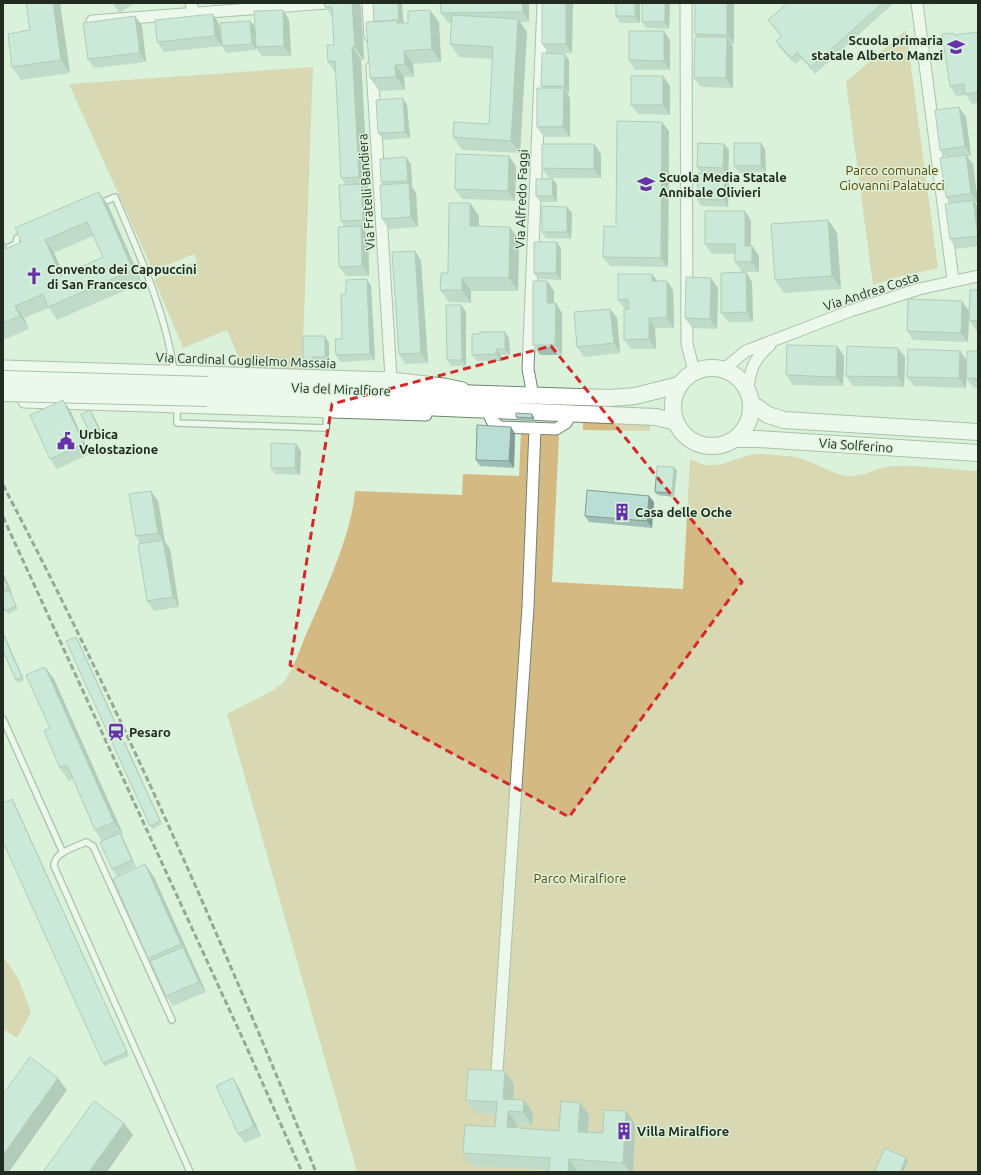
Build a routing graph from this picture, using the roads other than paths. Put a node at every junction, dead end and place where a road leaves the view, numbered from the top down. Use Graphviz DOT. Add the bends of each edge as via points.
graph roads {
  1 [pos="191,3"];
  2 [pos="327,3"];
  3 [pos="368,3"];
  4 [pos="543,3"];
  5 [pos="686,3"];
  6 [pos="917,3"];
  7 [pos="194,14"];
  8 [pos="92,21"];
  9 [pos="94,206"];
  10 [pos="31,232"];
  11 [pos="3,250"];
  12 [pos="978,276"];
  13 [pos="953,280"];
  14 [pos="774,340"];
  15 [pos="724,369"];
  16 [pos="5,370"];
  17 [pos="160,371"];
  18 [pos="694,371"];
  19 [pos="174,372"];
  20 [pos="391,378"];
  21 [pos="678,385"];
  22 [pos="208,391"];
  23 [pos="3,393"];
  24 [pos="533,396"];
  25 [pos="750,396"];
  26 [pos="487,402"];
  27 [pos="146,405"];
  28 [pos="177,406"];
  29 [pos="326,411"];
  30 [pos="572,413"];
  31 [pos="676,422"];
  32 [pos="535,428"];
  33 [pos="978,432"];
  34 [pos="735,439"];
  35 [pos="978,453"];
  36 [pos="3,719"];
  37 [pos="63,853"];
  38 [pos="172,1020"];
  39 [pos="497,1071"];
  40 [pos="190,1172"];
  1 -- 7 [label="street"];
  2 -- 7 [label="street"];
  3 -- 20 [label="street, Via Fratelli Bandiera"];
  4 -- 24 [label="street, Via Alfredo Faggi" via="528,369"];
  5 -- 18 [label="street" via="687,344"];
  6 -- 13 [label="street"];
  7 -- 8 [label="street"];
  9 -- 19 [label="lane" via="115,197 149,276 171,350"];
  10 -- 11 [label="lane" via="17,238 16,244"];
  12 -- 13 [label="street, Via Andrea Costa"];
  13 -- 14 [label="street, Via Andrea Costa" via="787,330"];
  14 -- 15 [label="street, Via Andrea Costa" via="746,352"];
  14 -- 25 [label="street, Via Andrea Costa" via="750,371"];
  15 -- 18 [label="main road" via="704,368"];
  15 -- 25 [label="main road" via="734,374"];
  16 -- 17 [label="street, Via Cardinal Guglielmo Massaia"];
  16 -- 22 [label="main road, Via del Miralfiore, bridge"];
  16 -- 27 [label="street, Via del Miralfiore" via="24,402"];
  17 -- 19 [label="street, Via Cardinal Guglielmo Massaia"];
  17 -- 27 [label="street" via="145,385"];
  17 -- 28 [label="street" via="169,377 176,394"];
  18 -- 21 [label="main road"];
  19 -- 20 [label="street, Via Cardinal Guglielmo Massaia"];
  20 -- 26 [label="street, Via Cardinal Guglielmo Massaia" via="444,384"];
  21 -- 24 [label="main road, Via del Miralfiore" via="635,396 610,398"];
  21 -- 31 [label="main road" via="672,410"];
  22 -- 23 [label="main road, Via del Miralfiore, bridge"];
  22 -- 26 [label="main road, Via del Miralfiore"];
  24 -- 26 [label="main road, Via del Miralfiore"];
  25 -- 33 [label="main road, Via Solferino" via="768,415 784,420"];
  25 -- 34 [label="main road" via="748,423"];
  26 -- 29 [label="street, Via del Miralfiore" via="465,414 446,416"];
  26 -- 30 [label="main road, Via del Miralfiore"];
  26 -- 32 [label="street" via="492,421 500,427"];
  27 -- 28 [label="street, Via del Miralfiore"];
  28 -- 29 [label="street, Via del Miralfiore"];
  28 -- 29 [label="lane" via="177,423 326,428"];
  30 -- 31 [label="main road, Via del Miralfiore" via="656,417"];
  30 -- 32 [label="street" via="566,424 556,430"];
  31 -- 34 [label="main road" via="690,440 701,445 724,444"];
  32 -- 39 [label="street" via="528,607"];
  34 -- 35 [label="main road, Via Solferino"];
  36 -- 37 [label="lane"];
  37 -- 38 [label="lane" via="86,842 93,846"];
  37 -- 40 [label="lane" via="54,860 54,866"];
}
